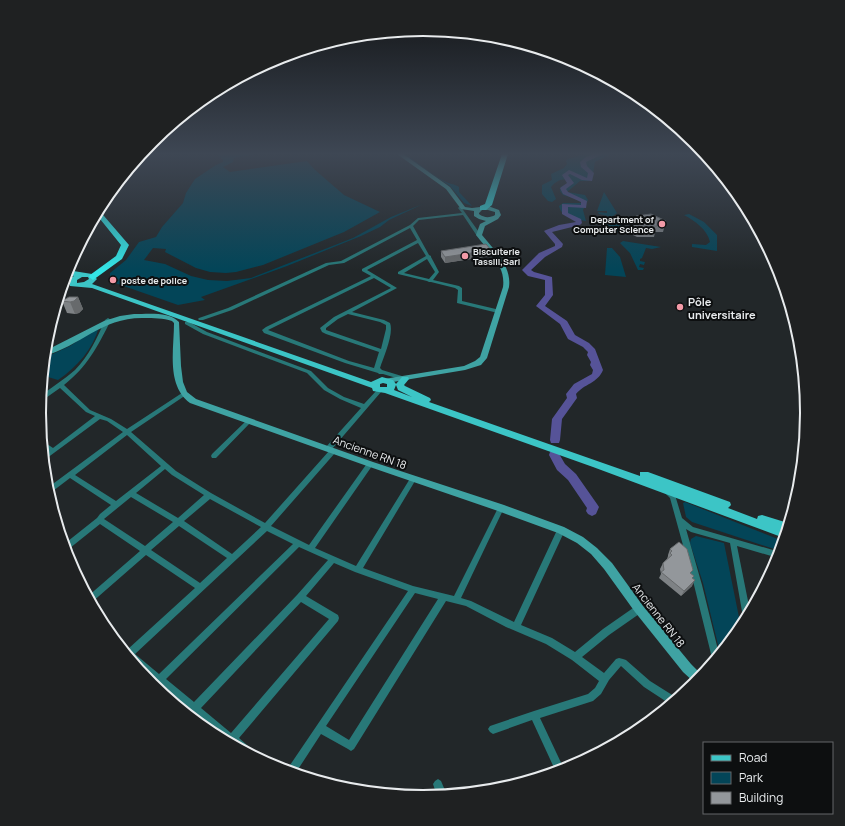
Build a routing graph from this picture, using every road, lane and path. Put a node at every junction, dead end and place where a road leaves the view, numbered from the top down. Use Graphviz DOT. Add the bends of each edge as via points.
graph roads {
  1 [pos="449,193"];
  2 [pos="451,193"];
  3 [pos="492,193"];
  4 [pos="497,193"];
  5 [pos="460,208"];
  6 [pos="482,209"];
  7 [pos="465,214"];
  8 [pos="496,214"];
  9 [pos="101,216"];
  10 [pos="477,216"];
  11 [pos="98,220"];
  12 [pos="482,225"];
  13 [pos="411,226"];
  14 [pos="479,235"];
  15 [pos="419,241"];
  16 [pos="429,256"];
  17 [pos="73,273"];
  18 [pos="83,275"];
  19 [pos="374,276"];
  20 [pos="93,278"];
  21 [pos="429,281"];
  22 [pos="72,282"];
  23 [pos="83,285"];
  24 [pos="498,311"];
  25 [pos="347,312"];
  26 [pos="108,320"];
  27 [pos="211,320"];
  28 [pos="200,321"];
  29 [pos="176,322"];
  30 [pos="187,323"];
  31 [pos="51,351"];
  32 [pos="383,352"];
  33 [pos="403,379"];
  34 [pos="383,384"];
  35 [pos="60,386"];
  36 [pos="184,394"];
  37 [pos="46,396"];
  38 [pos="427,400"];
  39 [pos="365,408"];
  40 [pos="100,416"];
  41 [pos="249,421"];
  42 [pos="127,432"];
  43 [pos="47,448"];
  44 [pos="331,450"];
  45 [pos="52,451"];
  46 [pos="48,454"];
  47 [pos="214,456"];
  48 [pos="370,464"];
  49 [pos="165,466"];
  50 [pos="70,475"];
  51 [pos="413,479"];
  52 [pos="53,487"];
  53 [pos="661,488"];
  54 [pos="131,493"];
  55 [pos="209,495"];
  56 [pos="686,497"];
  57 [pos="116,505"];
  58 [pos="676,507"];
  59 [pos="501,508"];
  60 [pos="679,519"];
  61 [pos="100,520"];
  62 [pos="179,522"];
  63 [pos="782,525"];
  64 [pos="266,527"];
  65 [pos="561,530"];
  66 [pos="780,532"];
  67 [pos="733,542"];
  68 [pos="69,543"];
  69 [pos="298,543"];
  70 [pos="310,549"];
  71 [pos="146,551"];
  72 [pos="772,553"];
  73 [pos="233,558"];
  74 [pos="333,559"];
  75 [pos="358,570"];
  76 [pos="201,588"];
  77 [pos="413,589"];
  78 [pos="93,596"];
  79 [pos="300,597"];
  80 [pos="444,597"];
  81 [pos="457,600"];
  82 [pos="745,608"];
  83 [pos="639,609"];
  84 [pos="516,627"];
  85 [pos="128,649"];
  86 [pos="714,652"];
  87 [pos="575,656"];
  88 [pos="146,669"];
  89 [pos="694,675"];
  90 [pos="604,679"];
  91 [pos="159,680"];
  92 [pos="669,698"];
  93 [pos="194,709"];
  94 [pos="534,715"];
  95 [pos="320,728"];
  96 [pos="493,729"];
  97 [pos="225,733"];
  98 [pos="233,738"];
  99 [pos="557,765"];
  100 [pos="293,767"];
  101 [pos="438,784"];
  102 [pos="440,789"];
  1 -- 5 [label="main road"];
  2 -- 6 [label="main road" via="463,208"];
  3 -- 6 [label="highway" via="488,205"];
  4 -- 8 [label="highway" via="493,206"];
  5 -- 7 [label="street"];
  5 -- 10 [label="main road"];
  6 -- 8 [label="main road"];
  6 -- 10 [label="main road" via="476,212"];
  7 -- 13 [label="street" via="418,219"];
  7 -- 14 [label="street"];
  8 -- 10 [label="main road" via="485,219"];
  8 -- 12 [label="main road"];
  9 -- 20 [label="highway" via="125,245 119,257"];
  10 -- 12 [label="main road"];
  11 -- 18 [label="highway" via="117,240 119,249 108,262"];
  12 -- 14 [label="main road"];
  13 -- 15 [label="street"];
  13 -- 27 [label="street" via="342,262 328,264"];
  14 -- 24 [label="main road" via="498,258 506,274 506,287"];
  15 -- 16 [label="street"];
  15 -- 19 [label="street" via="364,270"];
  16 -- 21 [label="street" via="437,272"];
  16 -- 21 [label="street" via="400,273"];
  17 -- 18 [label="main road"];
  18 -- 20 [label="main road" via="90,275"];
  18 -- 22 [label="main road" via="74,278"];
  19 -- 25 [label="street" via="395,288"];
  19 -- 34 [label="street" via="265,330"];
  20 -- 23 [label="main road"];
  20 -- 28 [label="main road" via="107,287"];
  21 -- 24 [label="street" via="460,289 459,302"];
  22 -- 23 [label="main road"];
  23 -- 28 [label="main road"];
  24 -- 33 [label="main road" via="487,349 478,363 465,368"];
  25 -- 32 [label="street" via="388,324"];
  25 -- 32 [label="street" via="326,324 324,331"];
  26 -- 29 [label="main road" via="143,315"];
  26 -- 31 [label="main road"];
  26 -- 35 [label="street" via="87,360"];
  27 -- 28 [label="main road"];
  27 -- 34 [label="main road"];
  28 -- 30 [label="main road"];
  28 -- 34 [label="main road"];
  29 -- 30 [label="main road"];
  29 -- 36 [label="main road" via="179,378"];
  30 -- 39 [label="street" via="205,333 309,372 326,389"];
  32 -- 34 [label="street" via="377,368"];
  33 -- 34 [label="main road"];
  33 -- 34 [label="street"];
  33 -- 38 [label="main road" via="401,388"];
  34 -- 38 [label="main road"];
  34 -- 39 [label="street"];
  34 -- 53 [label="main road"];
  35 -- 37 [label="street"];
  35 -- 40 [label="street" via="88,411"];
  36 -- 41 [label="main road, Ancienne RN 18" via="193,401"];
  36 -- 42 [label="street"];
  38 -- 63 [label="main road"];
  39 -- 44 [label="street"];
  40 -- 42 [label="street"];
  40 -- 45 [label="street"];
  41 -- 44 [label="main road, Ancienne RN 18"];
  41 -- 47 [label="street"];
  42 -- 49 [label="street"];
  42 -- 50 [label="street"];
  43 -- 45 [label="street"];
  44 -- 48 [label="main road, Ancienne RN 18"];
  44 -- 64 [label="street"];
  45 -- 46 [label="street"];
  48 -- 51 [label="main road, Ancienne RN 18"];
  48 -- 70 [label="street"];
  49 -- 54 [label="street"];
  49 -- 55 [label="street"];
  50 -- 52 [label="street"];
  50 -- 57 [label="street"];
  51 -- 59 [label="main road, Ancienne RN 18"];
  51 -- 75 [label="street"];
  53 -- 56 [label="main road"];
  53 -- 58 [label="street" via="670,494"];
  54 -- 57 [label="street"];
  54 -- 62 [label="street"];
  55 -- 62 [label="street"];
  55 -- 64 [label="street"];
  56 -- 58 [label="street" via="676,501"];
  56 -- 66 [label="main road"];
  57 -- 61 [label="street"];
  58 -- 60 [label="street"];
  59 -- 65 [label="main road, Ancienne RN 18"];
  59 -- 81 [label="street"];
  60 -- 67 [label="street" via="691,529"];
  60 -- 86 [label="street"];
  61 -- 68 [label="street"];
  61 -- 71 [label="street"];
  62 -- 71 [label="street"];
  62 -- 73 [label="street"];
  64 -- 69 [label="street"];
  64 -- 73 [label="street"];
  65 -- 83 [label="main road, Ancienne RN 18" via="594,551"];
  65 -- 84 [label="street"];
  67 -- 72 [label="street"];
  67 -- 82 [label="street"];
  69 -- 70 [label="street"];
  69 -- 91 [label="street"];
  70 -- 74 [label="street"];
  71 -- 76 [label="street"];
  71 -- 78 [label="street"];
  73 -- 76 [label="street"];
  74 -- 75 [label="street"];
  74 -- 79 [label="street"];
  75 -- 77 [label="street"];
  76 -- 85 [label="street"];
  77 -- 80 [label="street"];
  77 -- 95 [label="street"];
  79 -- 93 [label="street"];
  79 -- 98 [label="street" via="335,618"];
  80 -- 81 [label="street"];
  80 -- 95 [label="street" via="351,746"];
  81 -- 84 [label="street"];
  83 -- 87 [label="street"];
  83 -- 89 [label="main road, Ancienne RN 18"];
  84 -- 87 [label="street"];
  87 -- 90 [label="street"];
  88 -- 91 [label="street"];
  90 -- 92 [label="street" via="619,662 623,663 647,684"];
  90 -- 94 [label="street" via="597,694 590,698"];
  91 -- 93 [label="street"];
  93 -- 97 [label="street"];
  94 -- 96 [label="street"];
  94 -- 99 [label="street"];
  95 -- 100 [label="street"];
  101 -- 102 [label="street"];
}
